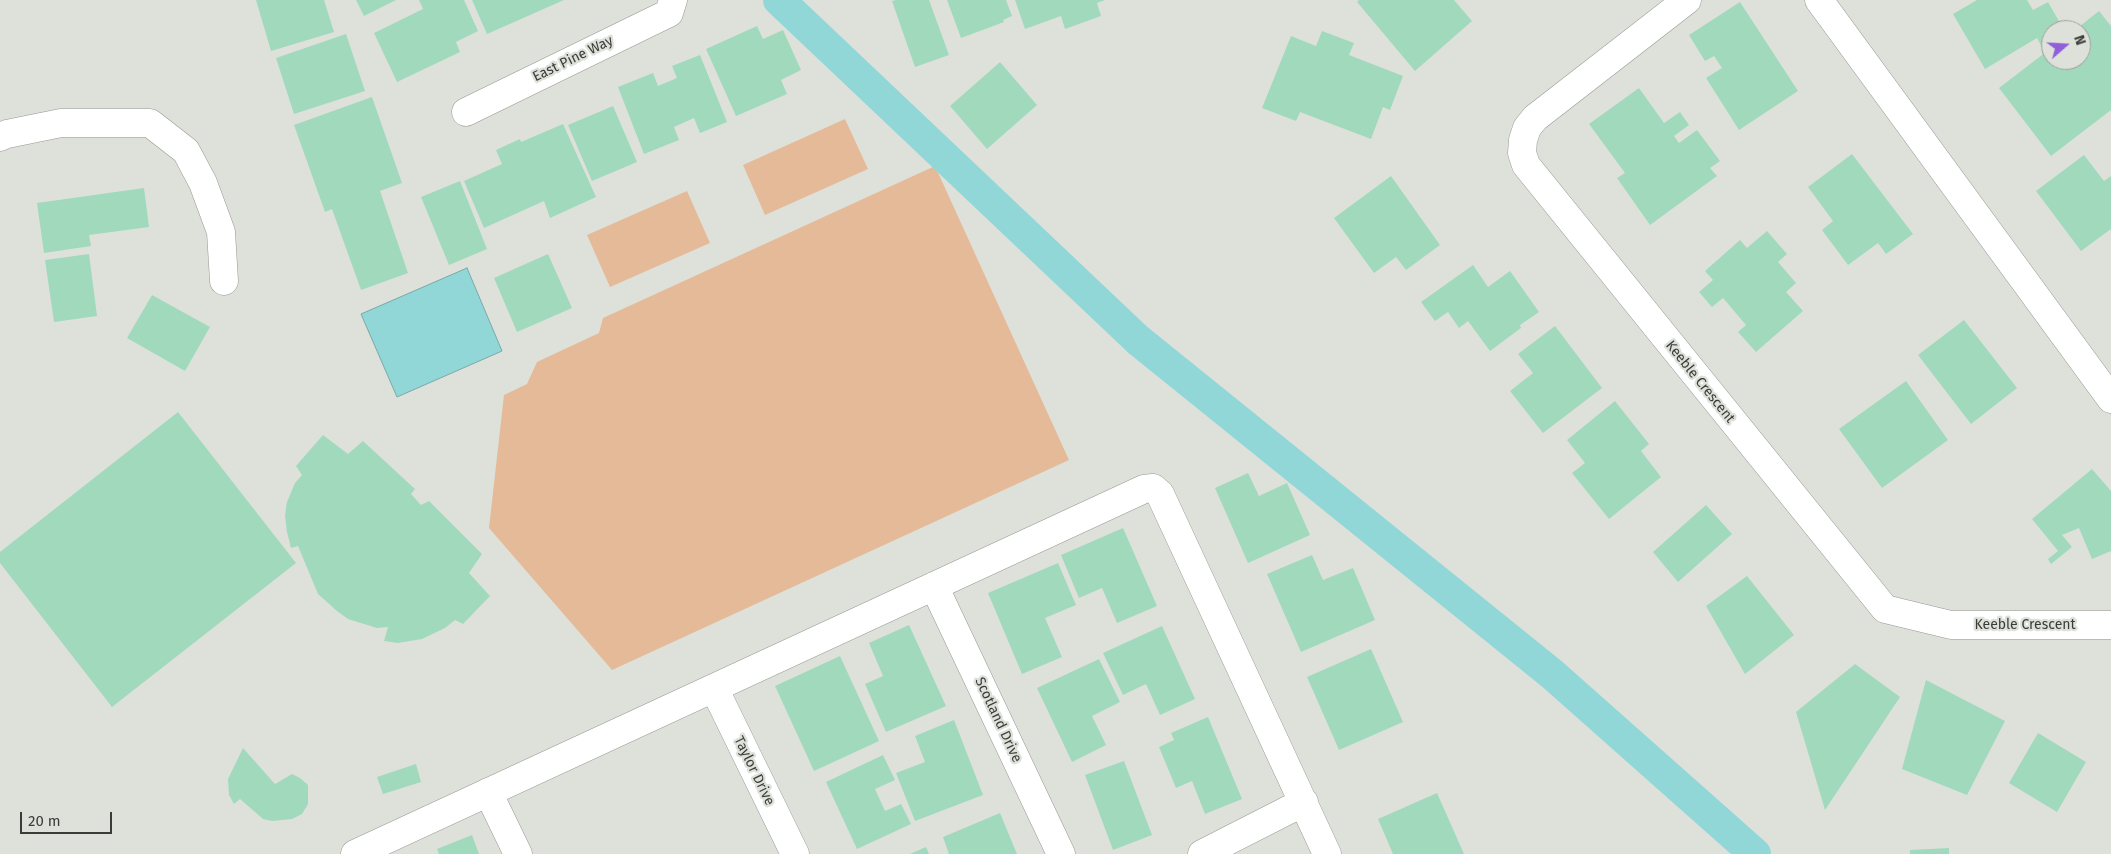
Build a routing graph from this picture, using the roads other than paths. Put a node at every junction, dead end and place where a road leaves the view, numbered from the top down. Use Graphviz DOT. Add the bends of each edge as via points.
graph roads {
  1 [pos="673,0"];
  2 [pos="1687,0"];
  3 [pos="1819,0"];
  4 [pos="466,112"];
  5 [pos="0,138"];
  6 [pos="224,281"];
  7 [pos="2111,399"];
  8 [pos="934,586"];
  9 [pos="2111,624"];
  10 [pos="714,688"];
  11 [pos="488,792"];
  12 [pos="1304,802"];
  13 [pos="355,854"];
  14 [pos="518,854"];
  15 [pos="795,854"];
  16 [pos="1061,854"];
  17 [pos="1202,854"];
  18 [pos="1328,854"];
  1 -- 4 [label="street, East Pine Way" via="669,13"];
  2 -- 9 [label="street, Keeble Crescent" via="1535,118 1523,140 1522,153 1526,165 1885,609 1951,625"];
  3 -- 7 [label="street"];
  5 -- 6 [label="street" via="61,124 150,124 186,151 203,183 221,232"];
  8 -- 10 [label="street"];
  8 -- 12 [label="street" via="1153,488 1160,494"];
  8 -- 16 [label="street, Scotland Drive"];
  10 -- 11 [label="street"];
  10 -- 15 [label="street, Taylor Drive"];
  11 -- 13 [label="street"];
  11 -- 14 [label="street"];
  12 -- 17 [label="street"];
  12 -- 18 [label="street"];
}
